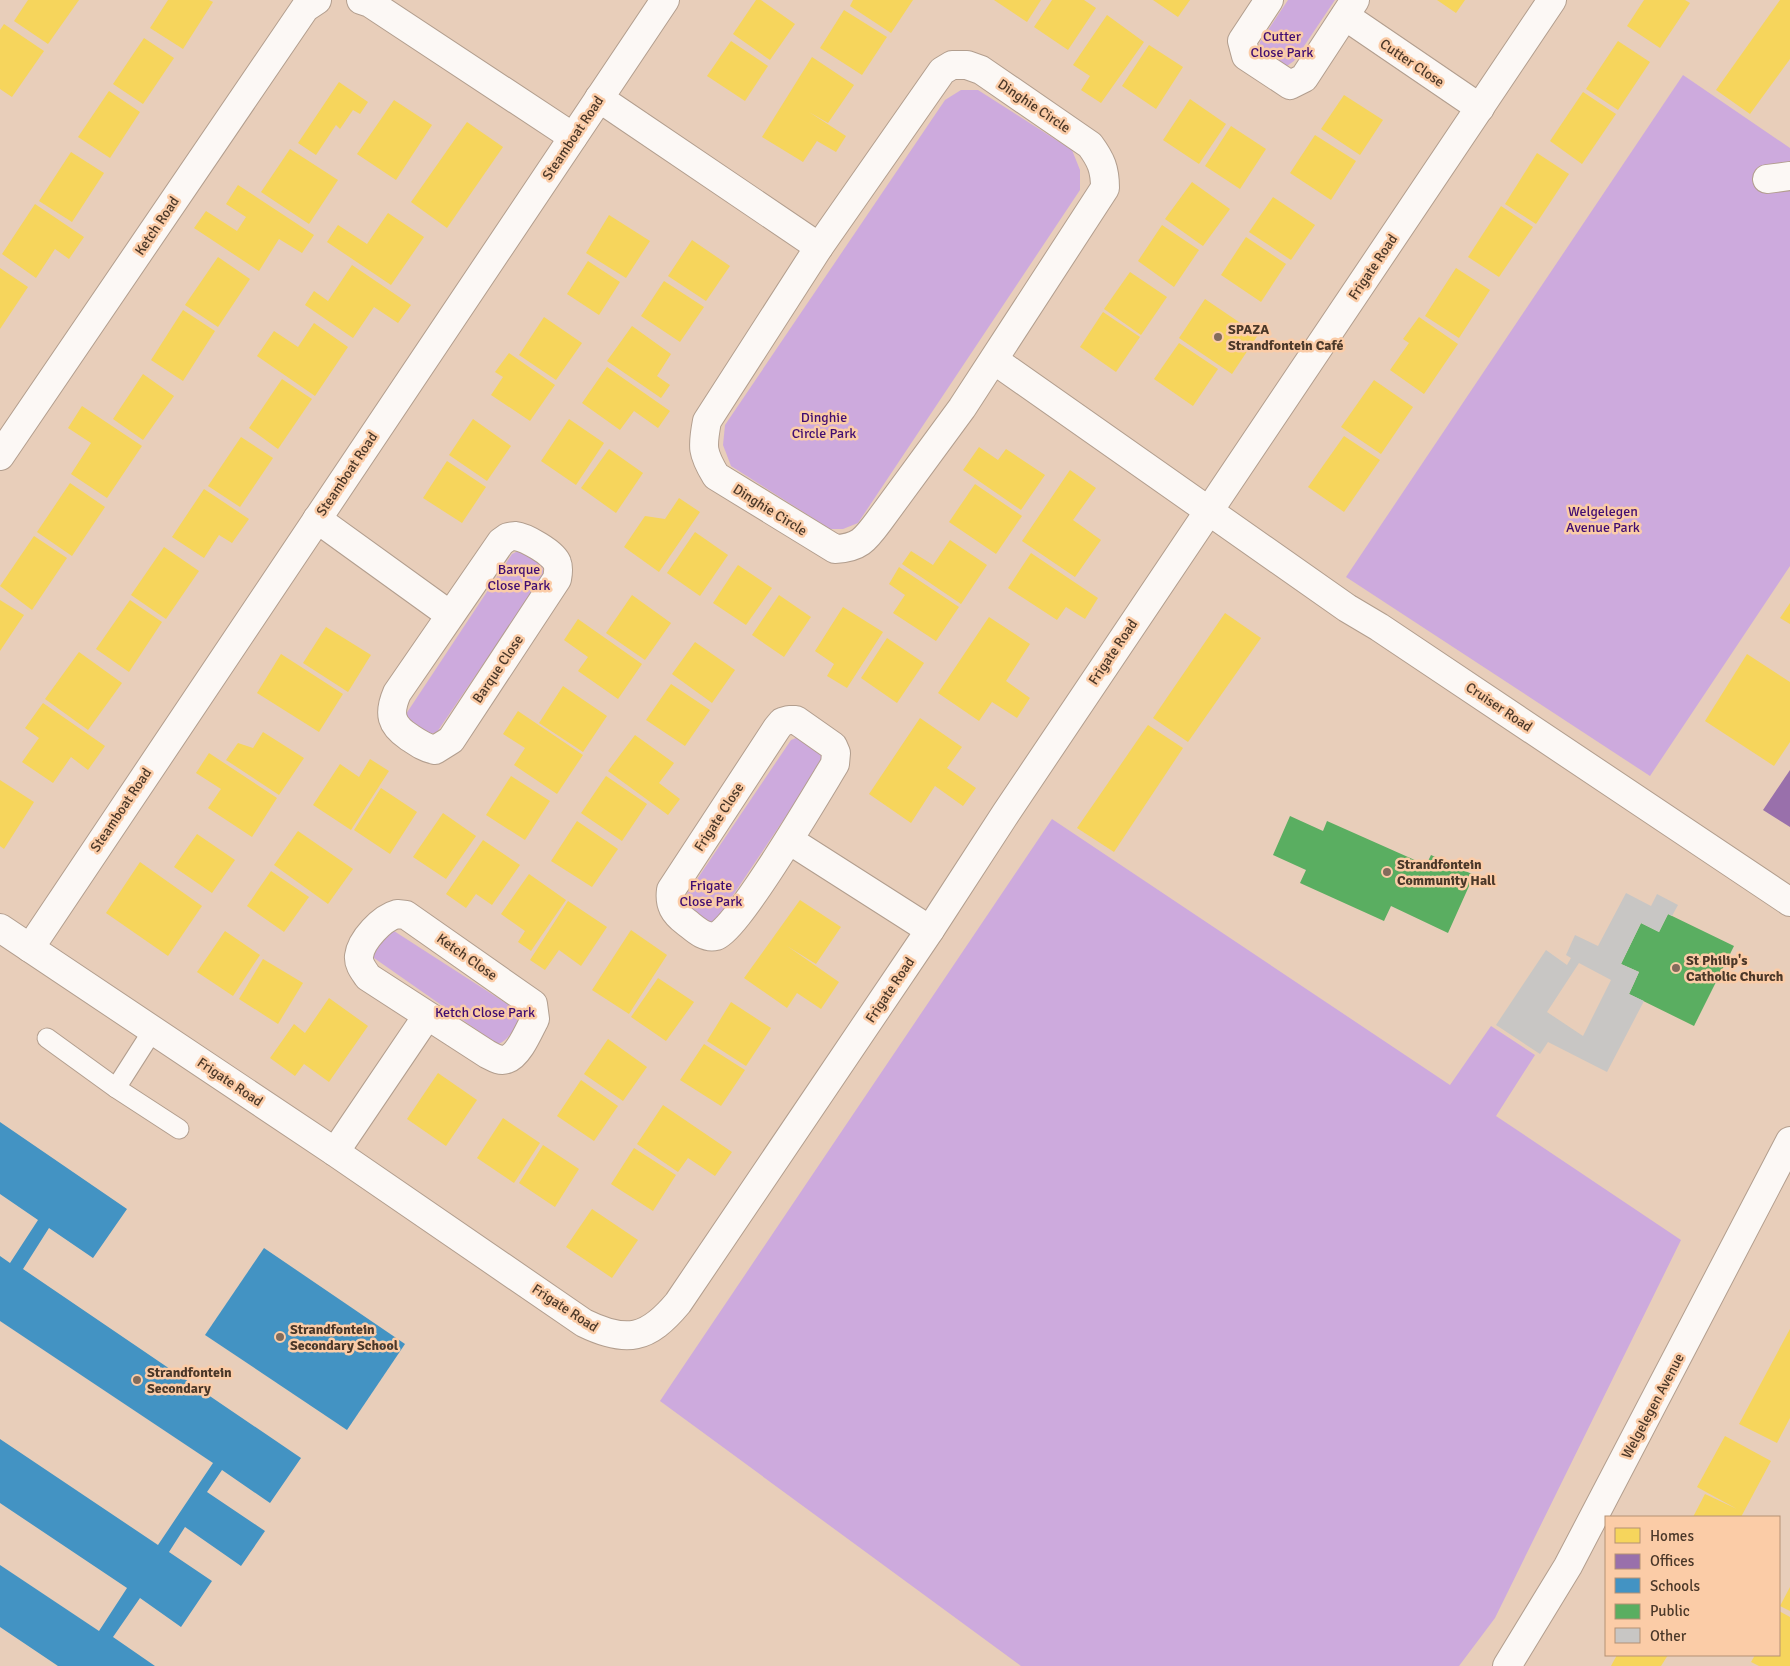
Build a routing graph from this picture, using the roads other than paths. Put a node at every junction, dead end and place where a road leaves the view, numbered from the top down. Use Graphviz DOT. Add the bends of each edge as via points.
graph roads {
  1 [pos="317,0"];
  2 [pos="361,0"];
  3 [pos="665,0"];
  4 [pos="1270,0"];
  5 [pos="1552,0"];
  6 [pos="1350,8"];
  7 [pos="599,98"];
  8 [pos="1480,108"];
  9 [pos="573,137"];
  10 [pos="819,248"];
  11 [pos="994,360"];
  12 [pos="0,456"];
  13 [pos="1208,511"];
  14 [pos="317,519"];
  15 [pos="450,615"];
  16 [pos="789,840"];
  17 [pos="1790,902"];
  18 [pos="0,928"];
  19 [pos="930,930"];
  20 [pos="30,948"];
  21 [pos="427,1016"];
  22 [pos="153,1030"];
  23 [pos="47,1038"];
  24 [pos="116,1088"];
  25 [pos="179,1129"];
  26 [pos="1790,1141"];
  27 [pos="335,1152"];
  28 [pos="1506,1666"];
  1 -- 12 [label="street, Ketch Road" via="305,8"];
  2 -- 9 [label="street"];
  3 -- 7 [label="street, Steamboat Road"];
  4 -- 6 [label="street, Cutter Close" via="1242,42 1242,49 1246,56 1290,85 1304,78"];
  5 -- 8 [label="street, Frigate Road"];
  6 -- 8 [label="street, Cutter Close"];
  7 -- 9 [label="street, Steamboat Road"];
  7 -- 10 [label="street"];
  8 -- 13 [label="street, Frigate Road"];
  9 -- 14 [label="street, Steamboat Road"];
  10 -- 11 [label="street, Dinghie Circle" via="942,72 952,65 967,65 981,70 1090,145 1105,172 1105,188"];
  10 -- 11 [label="street, Dinghie Circle" via="707,421 703,440 705,458 716,476 835,549 852,549 874,529"];
  11 -- 13 [label="street"];
  13 -- 17 [label="street, Cruiser Road" via="1347,608"];
  13 -- 19 [label="street, Frigate Road"];
  14 -- 15 [label="street"];
  14 -- 20 [label="street, Steamboat Road"];
  15 -- 15 [label="street, Barque Close" via="397,693 391,707 392,722 399,730 426,748 435,750 451,740 557,579 558,564 524,537 508,537 501,542"];
  16 -- 16 [label="street, Frigate Close" via="723,932 715,936 704,935 674,912 671,890 777,728 789,720 796,720 833,746 837,759"];
  16 -- 19 [label="street"];
  18 -- 20 [label="street, Frigate Road"];
  19 -- 27 [label="street, Frigate Road" via="678,1303 662,1322 645,1332 628,1336 605,1333 584,1323"];
  20 -- 22 [label="street, Frigate Road"];
  21 -- 21 [label="street, Ketch Close" via="368,977 361,967 359,956 362,947 380,922 389,916 406,915 525,997 536,1012 536,1019 516,1052 508,1059 499,1060"];
  21 -- 27 [label="street"];
  22 -- 24 [label="lane"];
  22 -- 27 [label="street, Frigate Road"];
  23 -- 24 [label="lane"];
  24 -- 25 [label="lane"];
  26 -- 28 [label="street, Welgelegen Avenue" via="1568,1566"];
}
